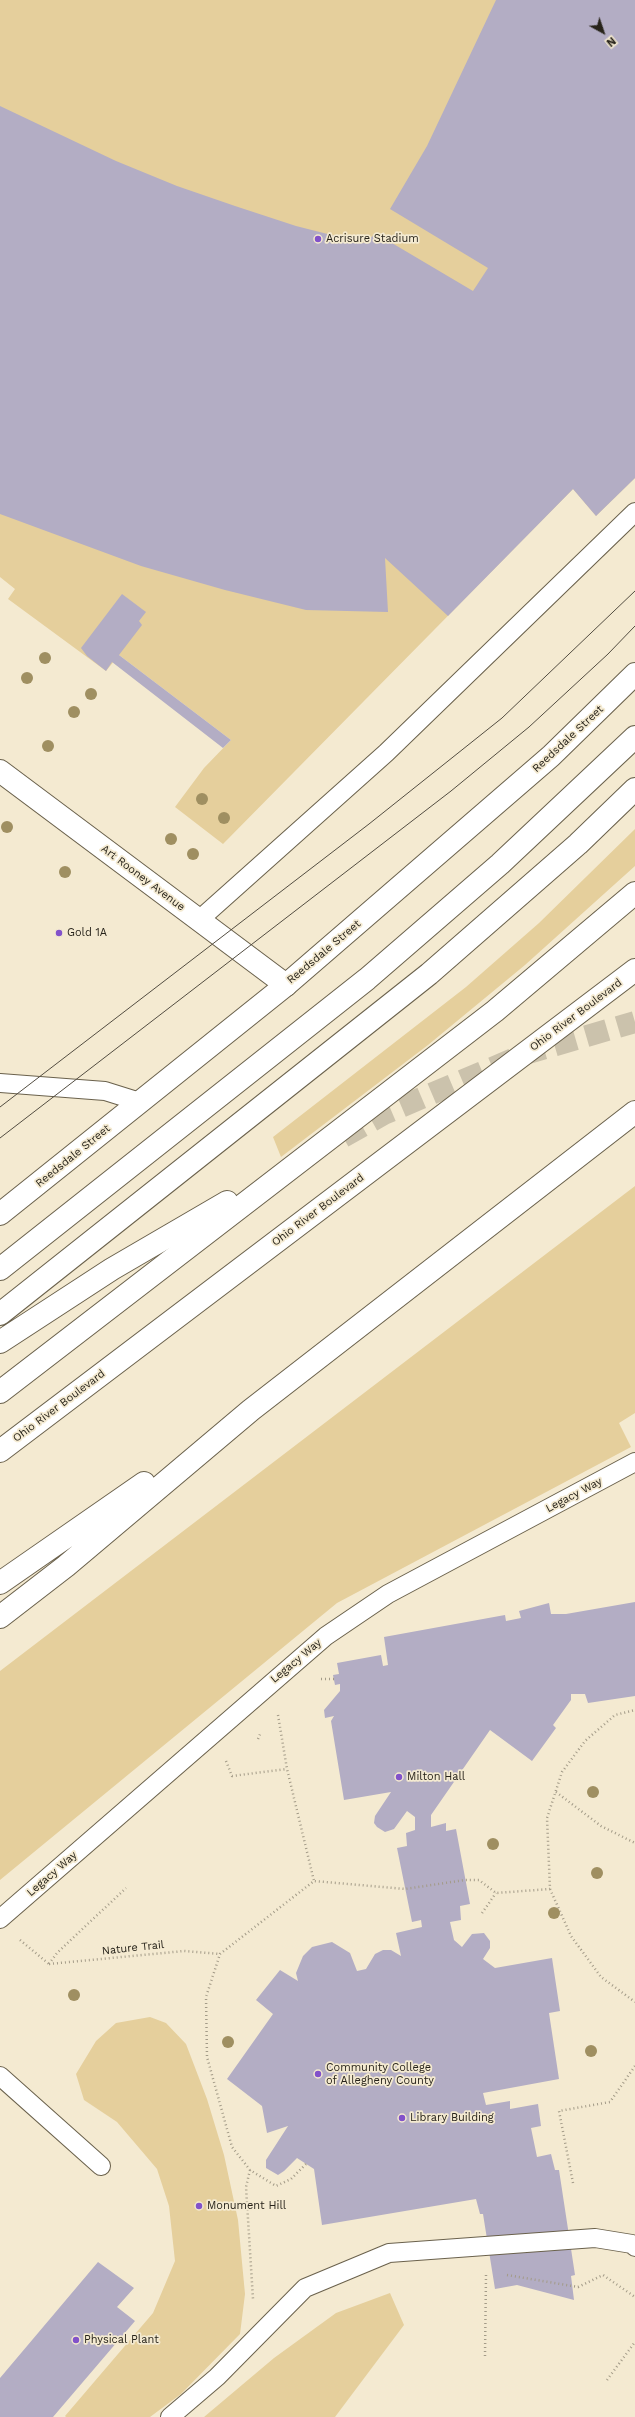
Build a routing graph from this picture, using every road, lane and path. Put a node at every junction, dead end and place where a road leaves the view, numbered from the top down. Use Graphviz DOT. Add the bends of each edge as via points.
graph roads {
  1 [pos="635,512"];
  2 [pos="635,674"];
  3 [pos="635,737"];
  4 [pos="0,771"];
  5 [pos="635,789"];
  6 [pos="635,893"];
  7 [pos="199,920"];
  8 [pos="635,970"];
  9 [pos="286,985"];
  10 [pos="0,1083"];
  11 [pos="140,1102"];
  12 [pos="635,1112"];
  13 [pos="227,1202"];
  14 [pos="0,1214"];
  15 [pos="0,1269"];
  16 [pos="0,1314"];
  17 [pos="0,1342"];
  18 [pos="0,1392"];
  19 [pos="251,1410"];
  20 [pos="0,1451"];
  21 [pos="635,1462"];
  22 [pos="0,1583"];
  23 [pos="0,1617"];
  24 [pos="262,1689"];
  25 [pos="635,1710"];
  26 [pos="208,1737"];
  27 [pos="287,1769"];
  28 [pos="556,1792"];
  29 [pos="635,1843"];
  30 [pos="314,1881"];
  31 [pos="126,1888"];
  32 [pos="550,1889"];
  33 [pos="496,1893"];
  34 [pos="482,1913"];
  35 [pos="0,1919"];
  36 [pos="15,1939"];
  37 [pos="220,1954"];
  38 [pos="49,1964"];
  39 [pos="635,2002"];
  40 [pos="635,2066"];
  41 [pos="0,2076"];
  42 [pos="306,2164"];
  43 [pos="101,2166"];
  44 [pos="250,2170"];
  45 [pos="573,2183"];
  46 [pos="635,2247"];
  47 [pos="486,2268"];
  48 [pos="504,2274"];
  49 [pos="635,2297"];
  50 [pos="260,2334"];
  51 [pos="635,2342"];
  52 [pos="485,2356"];
  53 [pos="607,2380"];
  54 [pos="170,2417"];
  1 -- 7 [label="lane" via="386,753"];
  2 -- 9 [label="main road, Reedsdale Street" via="551,756"];
  3 -- 15 [label="main road" via="495,869 366,979"];
  4 -- 7 [label="main road, Art Rooney Avenue"];
  5 -- 16 [label="main road" via="578,844 429,974"];
  6 -- 18 [label="main road" via="495,1011"];
  7 -- 9 [label="main road, Art Rooney Avenue"];
  8 -- 20 [label="main road, Ohio River Boulevard"];
  9 -- 11 [label="main road, Reedsdale Street"];
  10 -- 11 [label="lane" via="105,1091"];
  11 -- 14 [label="main road, Reedsdale Street"];
  12 -- 19 [label="main road"];
  13 -- 17 [label="main road" via="112,1269"];
  19 -- 22 [label="main road"];
  19 -- 23 [label="main road" via="66,1566"];
  21 -- 24 [label="lane, Legacy Way" via="388,1594 326,1636"];
  24 -- 26 [label="lane, Legacy Way"];
  24 -- 27 [label="path" via="277,1710"];
  25 -- 28 [label="path" via="616,1715 585,1741 562,1772"];
  26 -- 27 [label="path" via="224,1756 232,1776"];
  26 -- 35 [label="lane, Legacy Way"];
  27 -- 30 [label="path"];
  28 -- 29 [label="path" via="601,1826"];
  28 -- 32 [label="path" via="547,1818"];
  30 -- 33 [label="path" via="405,1889 479,1880"];
  30 -- 37 [label="path"];
  31 -- 38 [label="path" via="57,1953"];
  32 -- 33 [label="path"];
  32 -- 39 [label="path" via="571,1936 601,1977"];
  33 -- 34 [label="path"];
  36 -- 38 [label="path" via="22,1940"];
  37 -- 38 [label="path, Nature Trail" via="184,1951"];
  37 -- 44 [label="path" via="206,1997 207,2057 232,2147"];
  40 -- 45 [label="path" via="610,2102 559,2111"];
  41 -- 43 [label="lane"];
  42 -- 44 [label="path" via="291,2179 276,2186"];
  44 -- 50 [label="path" via="246,2187 253,2306"];
  46 -- 50 [label="lane" via="632,2244 595,2238 389,2253 305,2288"];
  47 -- 52 [label="path"];
  48 -- 49 [label="path" via="578,2288 604,2275"];
  50 -- 54 [label="lane" via="218,2377"];
  51 -- 53 [label="path"];
}
